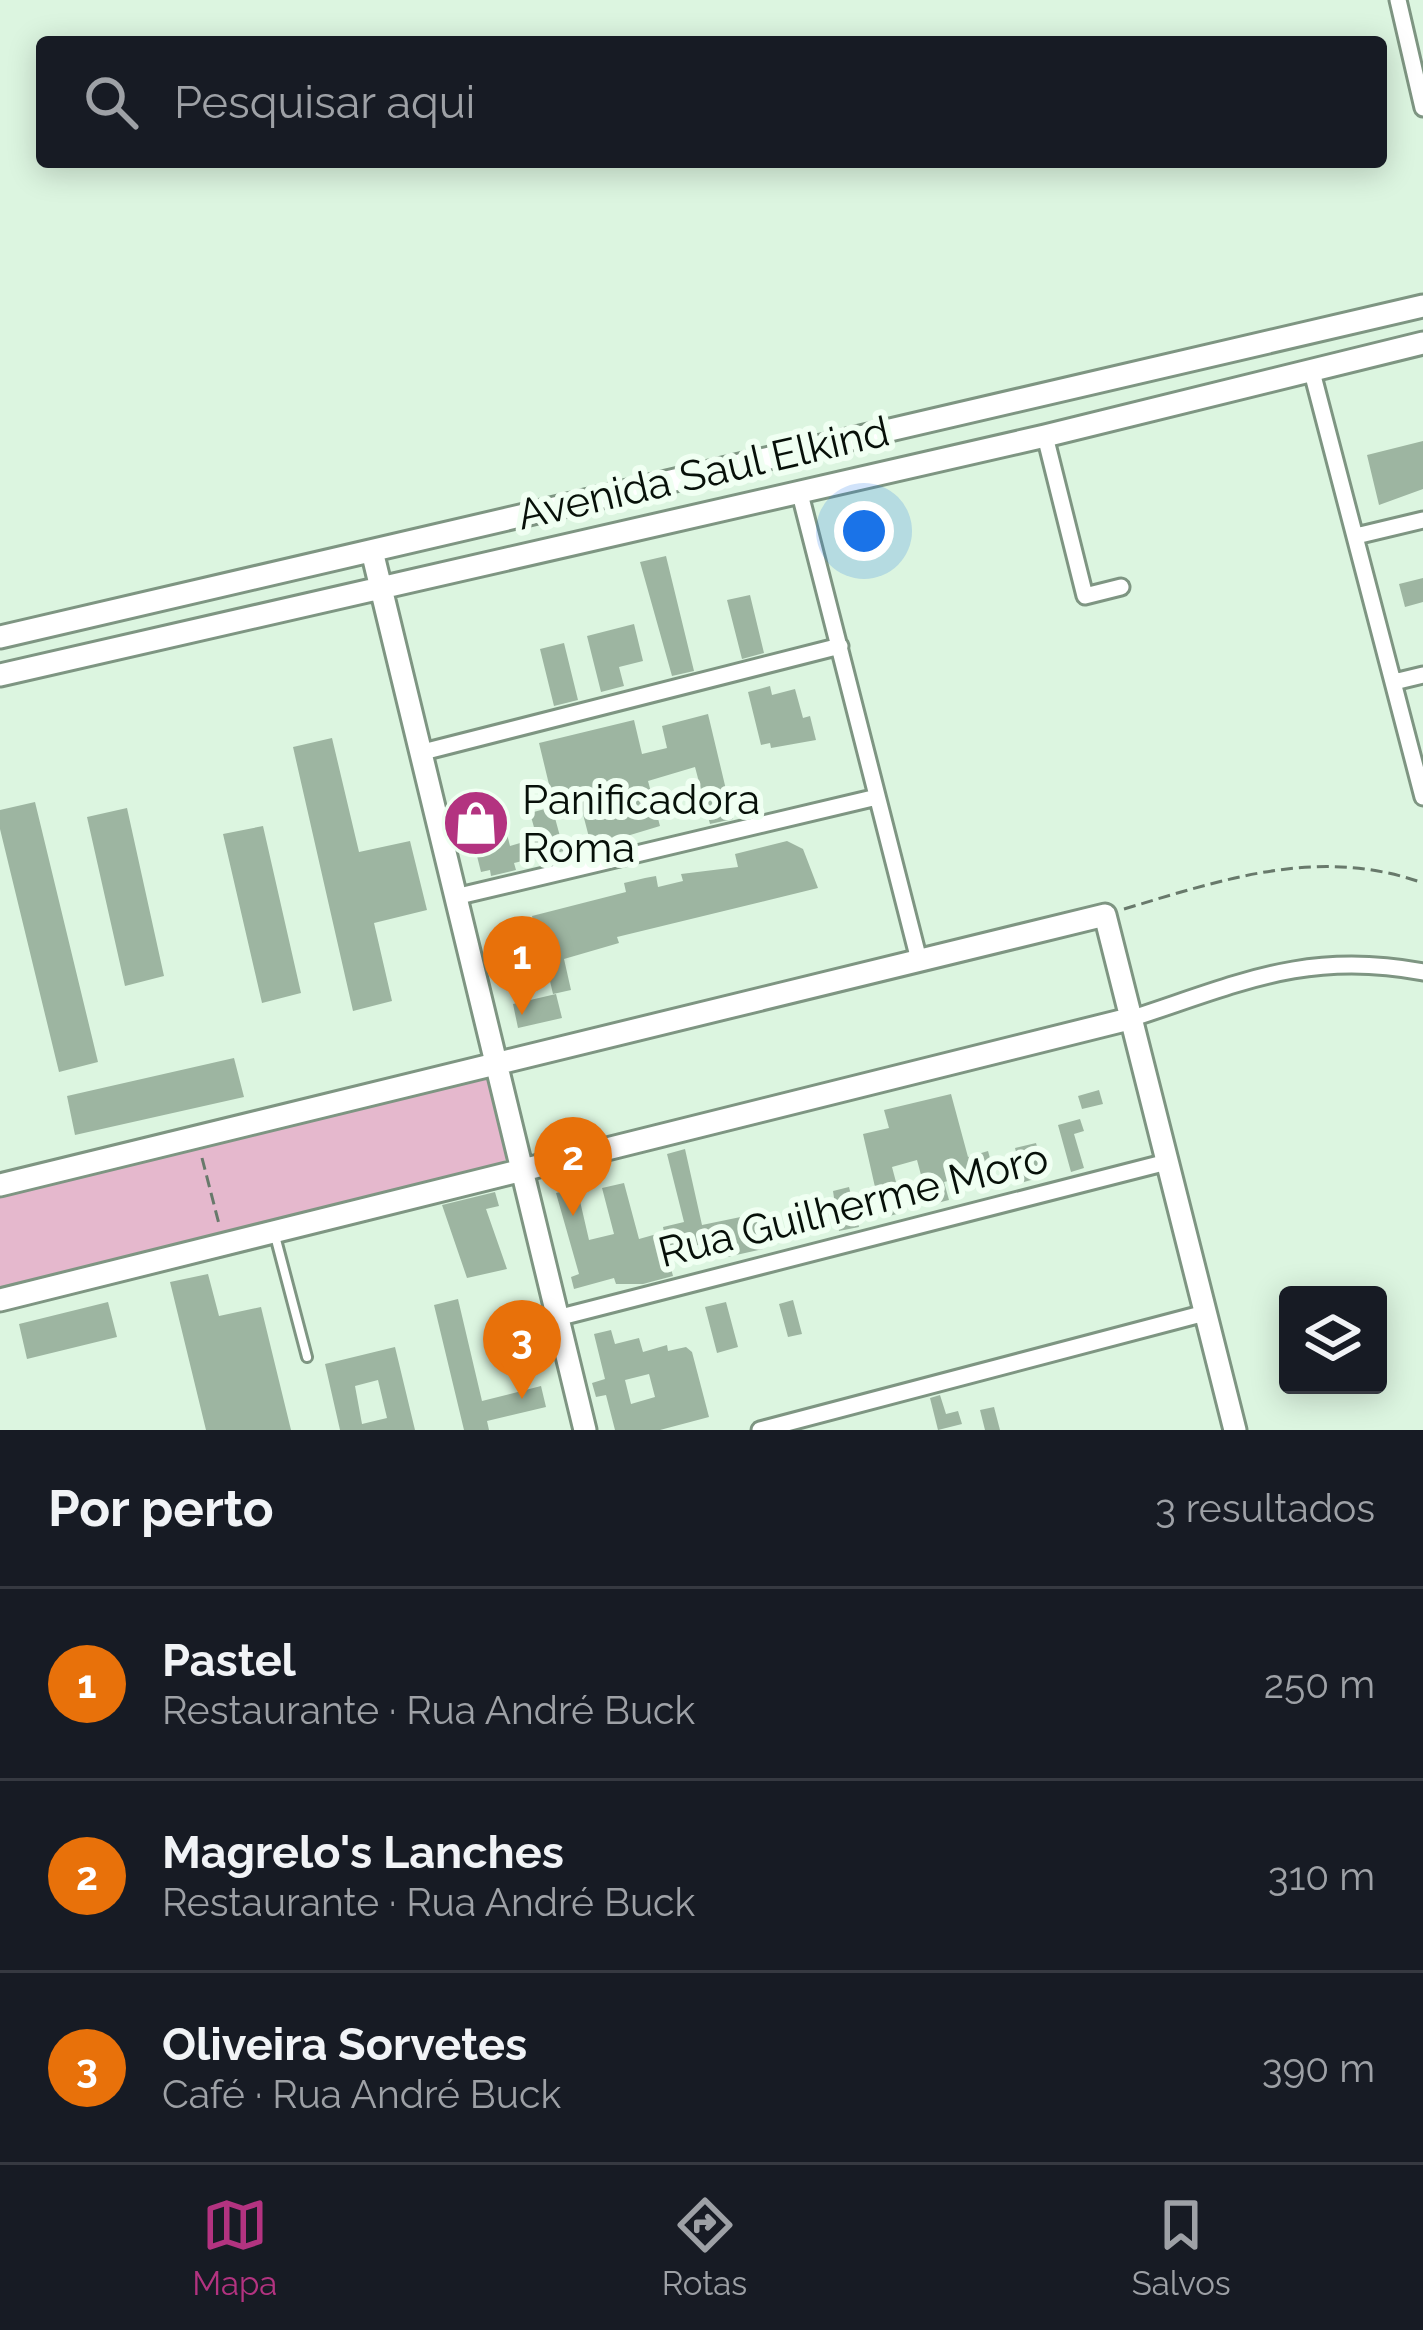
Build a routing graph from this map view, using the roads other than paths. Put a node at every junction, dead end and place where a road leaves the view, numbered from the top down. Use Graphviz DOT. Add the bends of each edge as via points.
graph roads {
  1 [pos="1399,0"];
  2 [pos="1423,108"];
  3 [pos="1423,306"];
  4 [pos="1302,334"];
  5 [pos="1423,343"];
  6 [pos="1312,372"];
  7 [pos="1045,436"];
  8 [pos="799,490"];
  9 [pos="1423,520"];
  10 [pos="1356,536"];
  11 [pos="372,551"];
  12 [pos="1121,587"];
  13 [pos="380,590"];
  14 [pos="0,637"];
  15 [pos="840,646"];
  16 [pos="0,675"];
  17 [pos="1423,675"];
  18 [pos="1394,682"];
  19 [pos="419,753"];
  20 [pos="877,797"];
  21 [pos="1423,797"];
  22 [pos="455,897"];
  23 [pos="919,960"];
  24 [pos="1423,972"];
  25 [pos="1133,1018"];
  26 [pos="495,1064"];
  27 [pos="1167,1162"];
  28 [pos="520,1168"];
  29 [pos="0,1185"];
  30 [pos="274,1231"];
  31 [pos="0,1300"];
  32 [pos="1205,1313"];
  33 [pos="557,1318"];
  34 [pos="307,1357"];
  35 [pos="585,1430"];
  36 [pos="760,1430"];
  37 [pos="1235,1430"];
  1 -- 2 [label="street"];
  3 -- 4 [label="street, Avenida Saul Elkind"];
  4 -- 6 [label="street"];
  4 -- 11 [label="street, Avenida Saul Elkind"];
  5 -- 6 [label="street, Avenida Saul Elkind"];
  6 -- 7 [label="street, Avenida Saul Elkind"];
  6 -- 10 [label="street"];
  7 -- 8 [label="street, Avenida Saul Elkind"];
  7 -- 12 [label="street" via="1085,596"];
  8 -- 13 [label="street, Avenida Saul Elkind"];
  8 -- 15 [label="street"];
  9 -- 10 [label="street"];
  10 -- 18 [label="street"];
  11 -- 13 [label="street"];
  11 -- 14 [label="street, Avenida Saul Elkind"];
  13 -- 16 [label="street, Avenida Saul Elkind"];
  13 -- 19 [label="street"];
  15 -- 19 [label="street"];
  15 -- 20 [label="street"];
  17 -- 18 [label="street"];
  18 -- 21 [label="street"];
  19 -- 22 [label="street"];
  20 -- 22 [label="street"];
  20 -- 23 [label="street"];
  22 -- 26 [label="street"];
  23 -- 25 [label="street" via="1105,915"];
  23 -- 26 [label="street"];
  24 -- 25 [label="street" via="1344,961 1282,969"];
  25 -- 27 [label="street"];
  25 -- 28 [label="street"];
  26 -- 28 [label="street"];
  26 -- 29 [label="street"];
  27 -- 32 [label="street"];
  27 -- 33 [label="street, Rua Guilherme Moro"];
  28 -- 30 [label="street"];
  28 -- 33 [label="street"];
  30 -- 31 [label="street"];
  30 -- 34 [label="lane"];
  32 -- 36 [label="street"];
  32 -- 37 [label="street"];
  33 -- 35 [label="street"];
}
